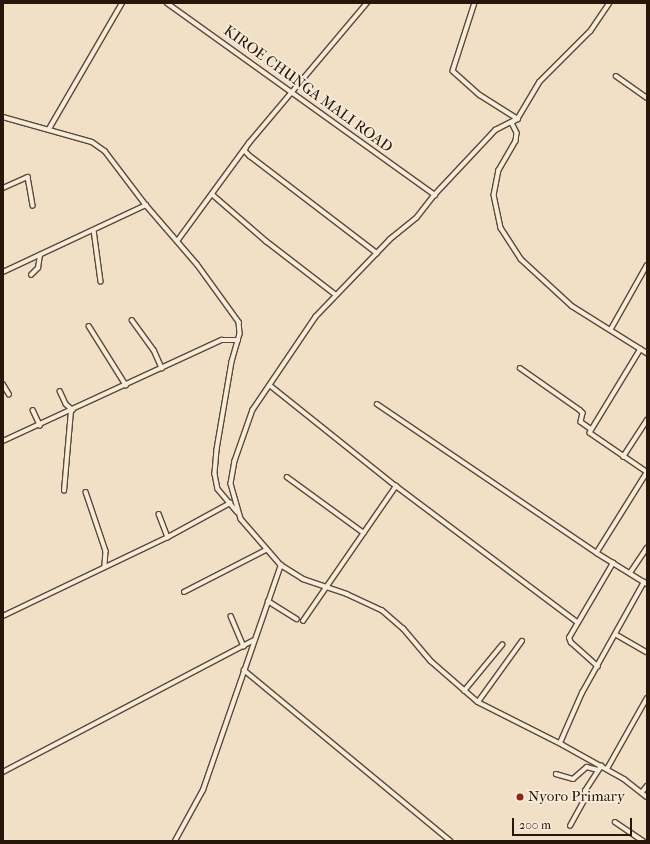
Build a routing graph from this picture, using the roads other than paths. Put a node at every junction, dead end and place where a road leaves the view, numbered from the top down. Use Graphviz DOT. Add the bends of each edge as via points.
graph roads {
  1 [pos="122,3"];
  2 [pos="167,3"];
  3 [pos="367,3"];
  4 [pos="475,3"];
  5 [pos="610,3"];
  6 [pos="616,76"];
  7 [pos="292,93"];
  8 [pos="647,98"];
  9 [pos="3,117"];
  10 [pos="518,119"];
  11 [pos="49,129"];
  12 [pos="246,148"];
  13 [pos="3,188"];
  14 [pos="212,194"];
  15 [pos="435,195"];
  16 [pos="33,206"];
  17 [pos="146,206"];
  18 [pos="94,230"];
  19 [pos="178,240"];
  20 [pos="377,253"];
  21 [pos="40,255"];
  22 [pos="647,265"];
  23 [pos="3,272"];
  24 [pos="32,275"];
  25 [pos="101,282"];
  26 [pos="336,295"];
  27 [pos="132,320"];
  28 [pos="89,326"];
  29 [pos="611,329"];
  30 [pos="238,340"];
  31 [pos="641,350"];
  32 [pos="647,354"];
  33 [pos="162,368"];
  34 [pos="520,368"];
  35 [pos="3,384"];
  36 [pos="126,385"];
  37 [pos="271,386"];
  38 [pos="60,391"];
  39 [pos="9,394"];
  40 [pos="377,404"];
  41 [pos="33,410"];
  42 [pos="72,411"];
  43 [pos="647,420"];
  44 [pos="40,425"];
  45 [pos="591,429"];
  46 [pos="3,442"];
  47 [pos="624,457"];
  48 [pos="647,472"];
  49 [pos="287,477"];
  50 [pos="396,486"];
  51 [pos="64,491"];
  52 [pos="86,492"];
  53 [pos="230,503"];
  54 [pos="159,514"];
  55 [pos="239,514"];
  56 [pos="364,533"];
  57 [pos="168,536"];
  58 [pos="647,548"];
  59 [pos="266,550"];
  60 [pos="597,553"];
  61 [pos="613,563"];
  62 [pos="281,565"];
  63 [pos="105,567"];
  64 [pos="630,573"];
  65 [pos="646,583"];
  66 [pos="326,587"];
  67 [pos="184,592"];
  68 [pos="268,601"];
  69 [pos="3,616"];
  70 [pos="231,616"];
  71 [pos="297,619"];
  72 [pos="303,621"];
  73 [pos="578,622"];
  74 [pos="617,635"];
  75 [pos="254,641"];
  76 [pos="522,641"];
  77 [pos="502,645"];
  78 [pos="244,646"];
  79 [pos="647,652"];
  80 [pos="598,667"];
  81 [pos="244,670"];
  82 [pos="464,691"];
  83 [pos="647,698"];
  84 [pos="478,702"];
  85 [pos="560,743"];
  86 [pos="601,766"];
  87 [pos="606,769"];
  88 [pos="598,770"];
  89 [pos="3,772"];
  90 [pos="556,774"];
  91 [pos="647,786"];
  92 [pos="642,792"];
  93 [pos="647,797"];
  94 [pos="615,822"];
  95 [pos="570,826"];
  96 [pos="175,841"];
  97 [pos="451,841"];
  98 [pos="643,841"];
  1 -- 11 [label="street"];
  2 -- 7 [label="street, KIROE CHUNGA MALI ROAD"];
  3 -- 7 [label="street"];
  4 -- 10 [label="street" via="453,71 480,95"];
  5 -- 10 [label="street" via="591,31 540,82"];
  6 -- 8 [label="street"];
  7 -- 12 [label="street"];
  7 -- 15 [label="street, KIROE CHUNGA MALI ROAD"];
  9 -- 11 [label="street"];
  10 -- 15 [label="street" via="496,130"];
  10 -- 29 [label="street" via="512,123 517,133 516,141 496,180 494,195 501,228 521,259 566,301"];
  11 -- 17 [label="street" via="99,146 110,156"];
  12 -- 14 [label="street"];
  12 -- 20 [label="street" via="245,151 250,156"];
  13 -- 16 [label="street" via="28,177"];
  14 -- 19 [label="street"];
  14 -- 26 [label="street"];
  15 -- 20 [label="street" via="417,218"];
  17 -- 18 [label="street"];
  17 -- 19 [label="street"];
  18 -- 21 [label="street"];
  18 -- 25 [label="street"];
  19 -- 30 [label="street" via="239,322"];
  20 -- 26 [label="street"];
  21 -- 23 [label="street"];
  21 -- 24 [label="street" via="38,268"];
  22 -- 29 [label="street"];
  26 -- 37 [label="street" via="316,317"];
  27 -- 33 [label="street" via="154,350"];
  28 -- 36 [label="street"];
  29 -- 31 [label="street"];
  30 -- 33 [label="street" via="222,340"];
  30 -- 53 [label="street" via="232,362 215,474 218,488"];
  31 -- 32 [label="street"];
  31 -- 45 [label="street"];
  33 -- 36 [label="street"];
  34 -- 45 [label="street" via="580,410 583,413 581,422"];
  35 -- 39 [label="street"];
  36 -- 42 [label="street"];
  37 -- 50 [label="street"];
  37 -- 55 [label="street" via="253,410 235,461 231,484"];
  38 -- 42 [label="street"];
  40 -- 60 [label="street"];
  41 -- 44 [label="street"];
  42 -- 44 [label="street"];
  42 -- 51 [label="street"];
  43 -- 47 [label="street"];
  44 -- 46 [label="street"];
  45 -- 47 [label="street" via="591,435"];
  47 -- 48 [label="street"];
  48 -- 60 [label="street"];
  49 -- 56 [label="street"];
  50 -- 56 [label="street"];
  50 -- 73 [label="street"];
  52 -- 63 [label="street" via="106,551"];
  53 -- 55 [label="street"];
  53 -- 57 [label="street"];
  54 -- 57 [label="street"];
  55 -- 59 [label="street"];
  56 -- 66 [label="street"];
  57 -- 63 [label="street"];
  58 -- 64 [label="street"];
  59 -- 62 [label="street"];
  59 -- 67 [label="street"];
  60 -- 61 [label="street"];
  61 -- 64 [label="street"];
  61 -- 73 [label="street"];
  62 -- 66 [label="street" via="303,579"];
  62 -- 68 [label="street"];
  63 -- 69 [label="street"];
  64 -- 65 [label="street"];
  65 -- 74 [label="street"];
  66 -- 72 [label="street"];
  66 -- 82 [label="street" via="369,603 388,615 430,661"];
  68 -- 71 [label="street"];
  68 -- 75 [label="street"];
  70 -- 78 [label="street"];
  73 -- 80 [label="street" via="569,641"];
  74 -- 79 [label="street"];
  74 -- 80 [label="street"];
  75 -- 78 [label="street"];
  75 -- 81 [label="street"];
  76 -- 84 [label="street"];
  77 -- 82 [label="street"];
  78 -- 89 [label="street"];
  80 -- 85 [label="street" via="582,693"];
  81 -- 96 [label="street" via="203,790"];
  81 -- 97 [label="street"];
  82 -- 84 [label="street"];
  83 -- 87 [label="street"];
  84 -- 85 [label="street" via="498,715"];
  85 -- 86 [label="street"];
  86 -- 87 [label="street"];
  86 -- 88 [label="street"];
  87 -- 92 [label="street"];
  88 -- 90 [label="street" via="587,767 573,779"];
  88 -- 95 [label="street"];
  91 -- 92 [label="street"];
  92 -- 93 [label="street"];
  94 -- 98 [label="street"];
}
